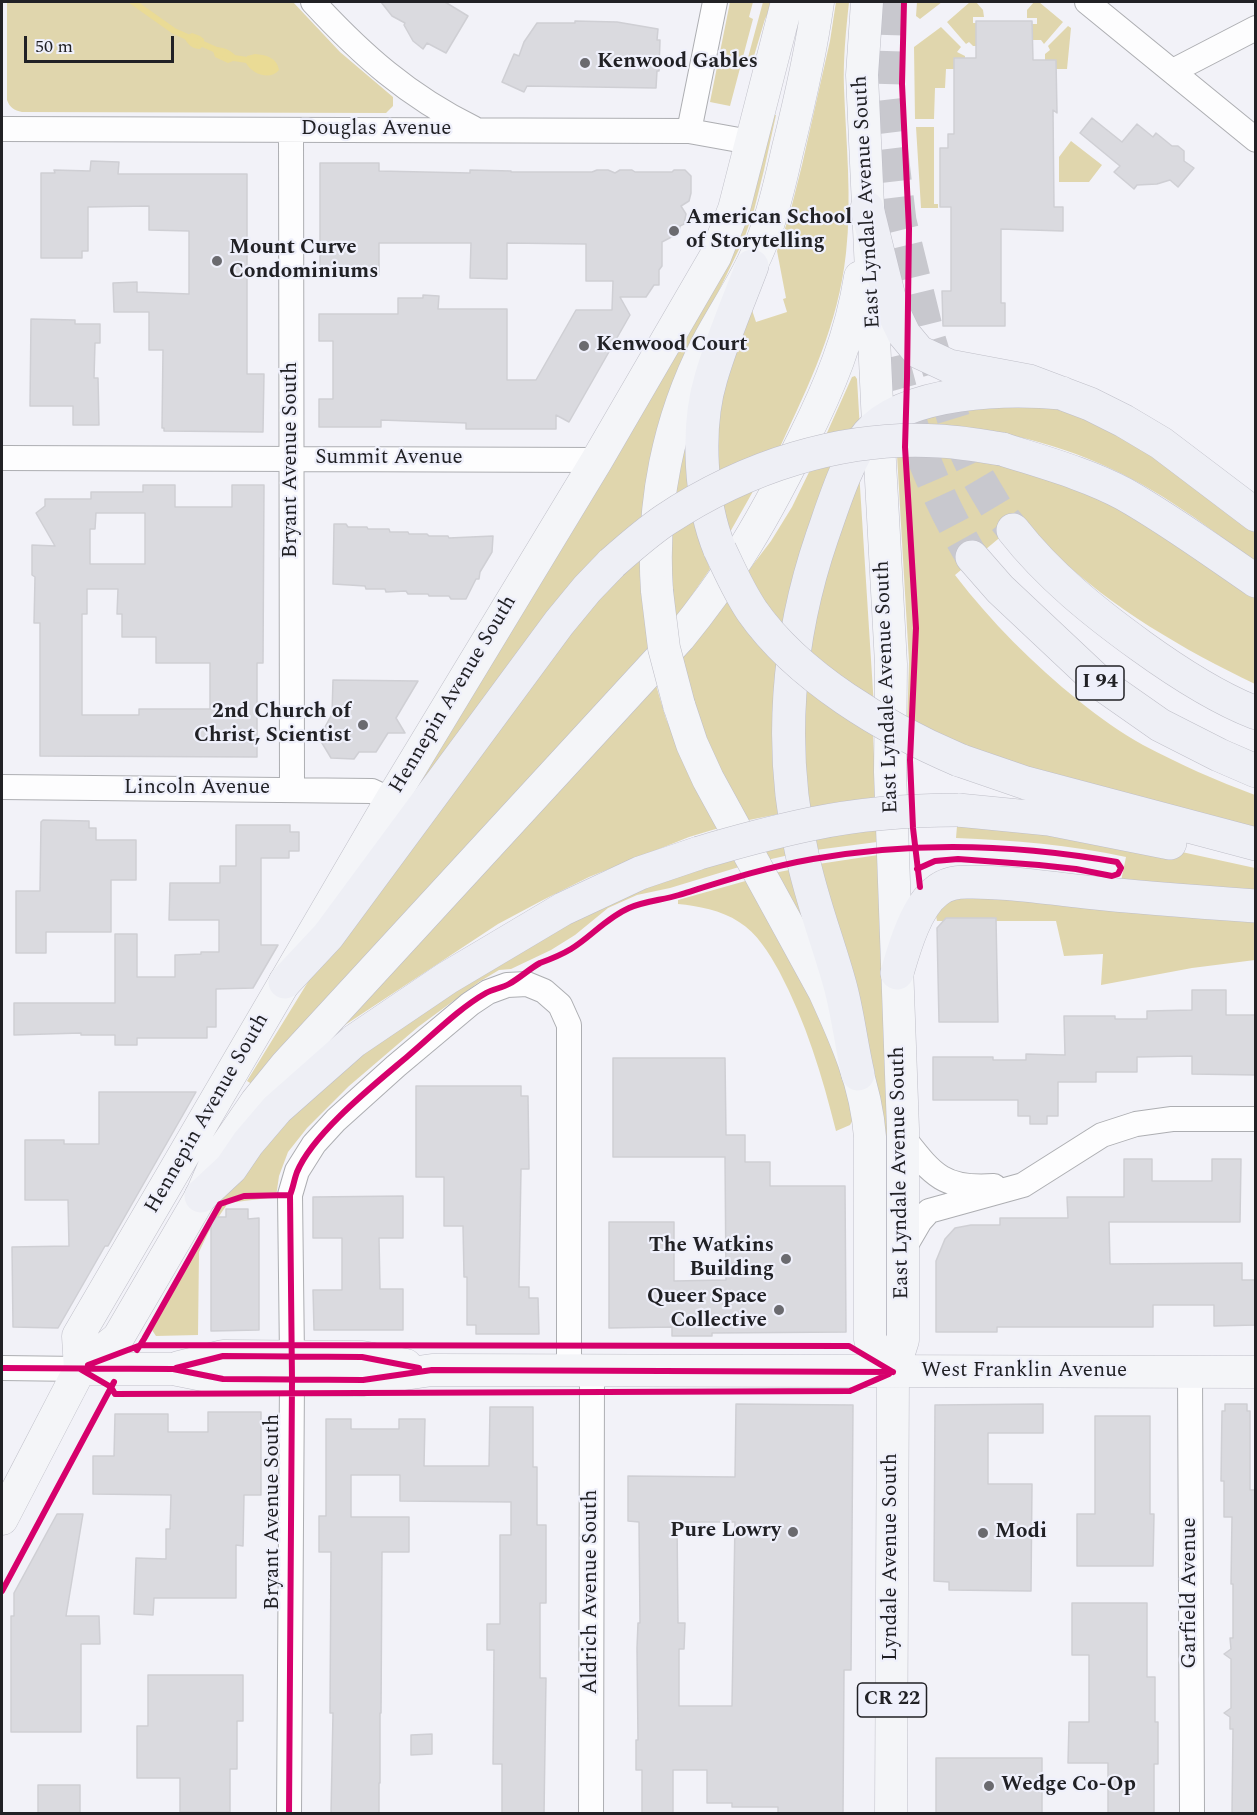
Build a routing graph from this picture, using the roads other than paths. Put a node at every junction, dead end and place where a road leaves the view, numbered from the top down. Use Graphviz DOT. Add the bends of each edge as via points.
graph roads {
  1 [pos="313,2"];
  2 [pos="715,2"];
  3 [pos="787,2"];
  4 [pos="818,2"];
  5 [pos="867,2"];
  6 [pos="1087,2"];
  7 [pos="1256,28"];
  8 [pos="1173,71"];
  9 [pos="2,129"];
  10 [pos="291,130"];
  11 [pos="478,130"];
  12 [pos="689,131"];
  13 [pos="1256,140"];
  14 [pos="750,142"];
  15 [pos="867,208"];
  16 [pos="752,266"];
  17 [pos="1062,393"];
  18 [pos="878,425"];
  19 [pos="2,458"];
  20 [pos="292,459"];
  21 [pos="597,460"];
  22 [pos="1250,506"];
  23 [pos="1013,530"];
  24 [pos="972,557"];
  25 [pos="1256,581"];
  26 [pos="1256,713"];
  27 [pos="1256,771"];
  28 [pos="2,787"];
  29 [pos="292,790"];
  30 [pos="391,800"];
  31 [pos="1256,844"];
  32 [pos="1256,860"];
  33 [pos="1256,906"];
  34 [pos="897,973"];
  35 [pos="285,982"];
  36 [pos="568,1025"];
  37 [pos="858,1074"];
  38 [pos="1256,1119"];
  39 [pos="903,1137"];
  40 [pos="1050,1169"];
  41 [pos="201,1196"];
  42 [pos="903,1251"];
  43 [pos="2,1368"];
  44 [pos="292,1368"];
  45 [pos="80,1369"];
  46 [pos="580,1370"];
  47 [pos="893,1372"];
  48 [pos="1190,1372"];
  49 [pos="1256,1372"];
  50 [pos="2,1519"];
  51 [pos="289,1814"];
  52 [pos="591,1814"];
  53 [pos="891,1814"];
  54 [pos="1192,1814"];
  1 -- 11 [label="street" via="378,67 445,113"];
  2 -- 12 [label="street"];
  3 -- 14 [label="main road, Hennepin Avenue South"];
  4 -- 16 [label="main road" via="776,199"];
  5 -- 15 [label="main road, East Lyndale Avenue South" via="862,75"];
  6 -- 8 [label="street"];
  7 -- 8 [label="street"];
  8 -- 13 [label="street"];
  9 -- 10 [label="street, Douglas Avenue"];
  10 -- 11 [label="street, Douglas Avenue"];
  10 -- 20 [label="street, Bryant Avenue South"];
  11 -- 12 [label="street, Douglas Avenue"];
  12 -- 14 [label="street, Douglas Avenue"];
  14 -- 21 [label="main road, Hennepin Avenue South" via="734,209 715,257"];
  15 -- 17 [label="highway" via="892,309 904,334 919,352 948,366 1018,378"];
  15 -- 18 [label="main road, East Lyndale Avenue South"];
  15 -- 41 [label="main road, Hennepin Avenue South" via="859,284 843,349 783,480 739,557 680,637 286,1065 217,1159"];
  16 -- 31 [label="highway, bridge" via="710,380 702,451 704,485 720,550 737,586 768,631 792,656 869,714 959,760 1026,783"];
  16 -- 37 [label="main road, bridge" via="694,372 665,461 656,548 664,648 692,744 824,991"];
  17 -- 18 [label="highway" via="1003,390 953,396 906,409"];
  17 -- 22 [label="highway" via="1103,410 1155,440"];
  18 -- 34 [label="main road, East Lyndale Avenue South" via="891,664 890,772"];
  18 -- 37 [label="highway" via="850,464 813,566 794,645 789,720 789,760 800,845 840,986"];
  19 -- 20 [label="street, Summit Avenue"];
  20 -- 21 [label="street, Summit Avenue"];
  20 -- 29 [label="street, Bryant Avenue South"];
  21 -- 30 [label="main road, Hennepin Avenue South"];
  23 -- 26 [label="highway, I 94" via="1055,578 1119,631 1191,680"];
  24 -- 27 [label="highway, I 94" via="1000,589 1101,683 1160,725"];
  25 -- 35 [label="highway, bridge" via="1122,493 1002,449 957,442 900,441 836,449 758,471 665,520 587,589 328,936"];
  28 -- 29 [label="street, Lincoln Avenue"];
  29 -- 30 [label="street, Lincoln Avenue" via="372,791"];
  30 -- 35 [label="main road, Hennepin Avenue South"];
  32 -- 41 [label="highway, bridge" via="1049,819 958,810 919,810 814,823 699,853 640,873 563,909 447,978 354,1041 277,1109 231,1168"];
  33 -- 34 [label="highway" via="957,883 936,891 925,904"];
  34 -- 39 [label="main road, East Lyndale Avenue South"];
  35 -- 45 [label="main road, Hennepin Avenue South" via="78,1336"];
  36 -- 44 [label="street, Bryant Avenue South" via="560,1005 528,984 507,985 488,992 396,1066 314,1144 297,1171 291,1195"];
  36 -- 46 [label="street, Aldrich Avenue South"];
  37 -- 47 [label="main road" via="870,1137 870,1340"];
  38 -- 40 [label="street" via="1172,1119 1136,1124 1102,1136"];
  39 -- 40 [label="street" via="936,1175 952,1183 1004,1184"];
  39 -- 42 [label="main road, East Lyndale Avenue South"];
  40 -- 42 [label="street" via="1015,1188 929,1211"];
  41 -- 45 [label="main road, Hennepin Avenue South" via="118,1338"];
  42 -- 47 [label="main road, East Lyndale Avenue South" via="903,1340"];
  43 -- 45 [label="street, West Franklin Avenue"];
  44 -- 45 [label="main road, West Franklin Avenue" via="223,1379 173,1369"];
  44 -- 46 [label="main road, West Franklin Avenue" via="363,1380 432,1370"];
  44 -- 51 [label="street, Bryant Avenue South"];
  45 -- 50 [label="main road, Hennepin Avenue South"];
  46 -- 47 [label="main road, West Franklin Avenue"];
  46 -- 52 [label="street, Aldrich Avenue South"];
  47 -- 48 [label="main road, West Franklin Avenue"];
  47 -- 53 [label="main road, Lyndale Avenue South / CR 22"];
  48 -- 49 [label="main road, West Franklin Avenue"];
  48 -- 54 [label="street, Garfield Avenue"];
}
